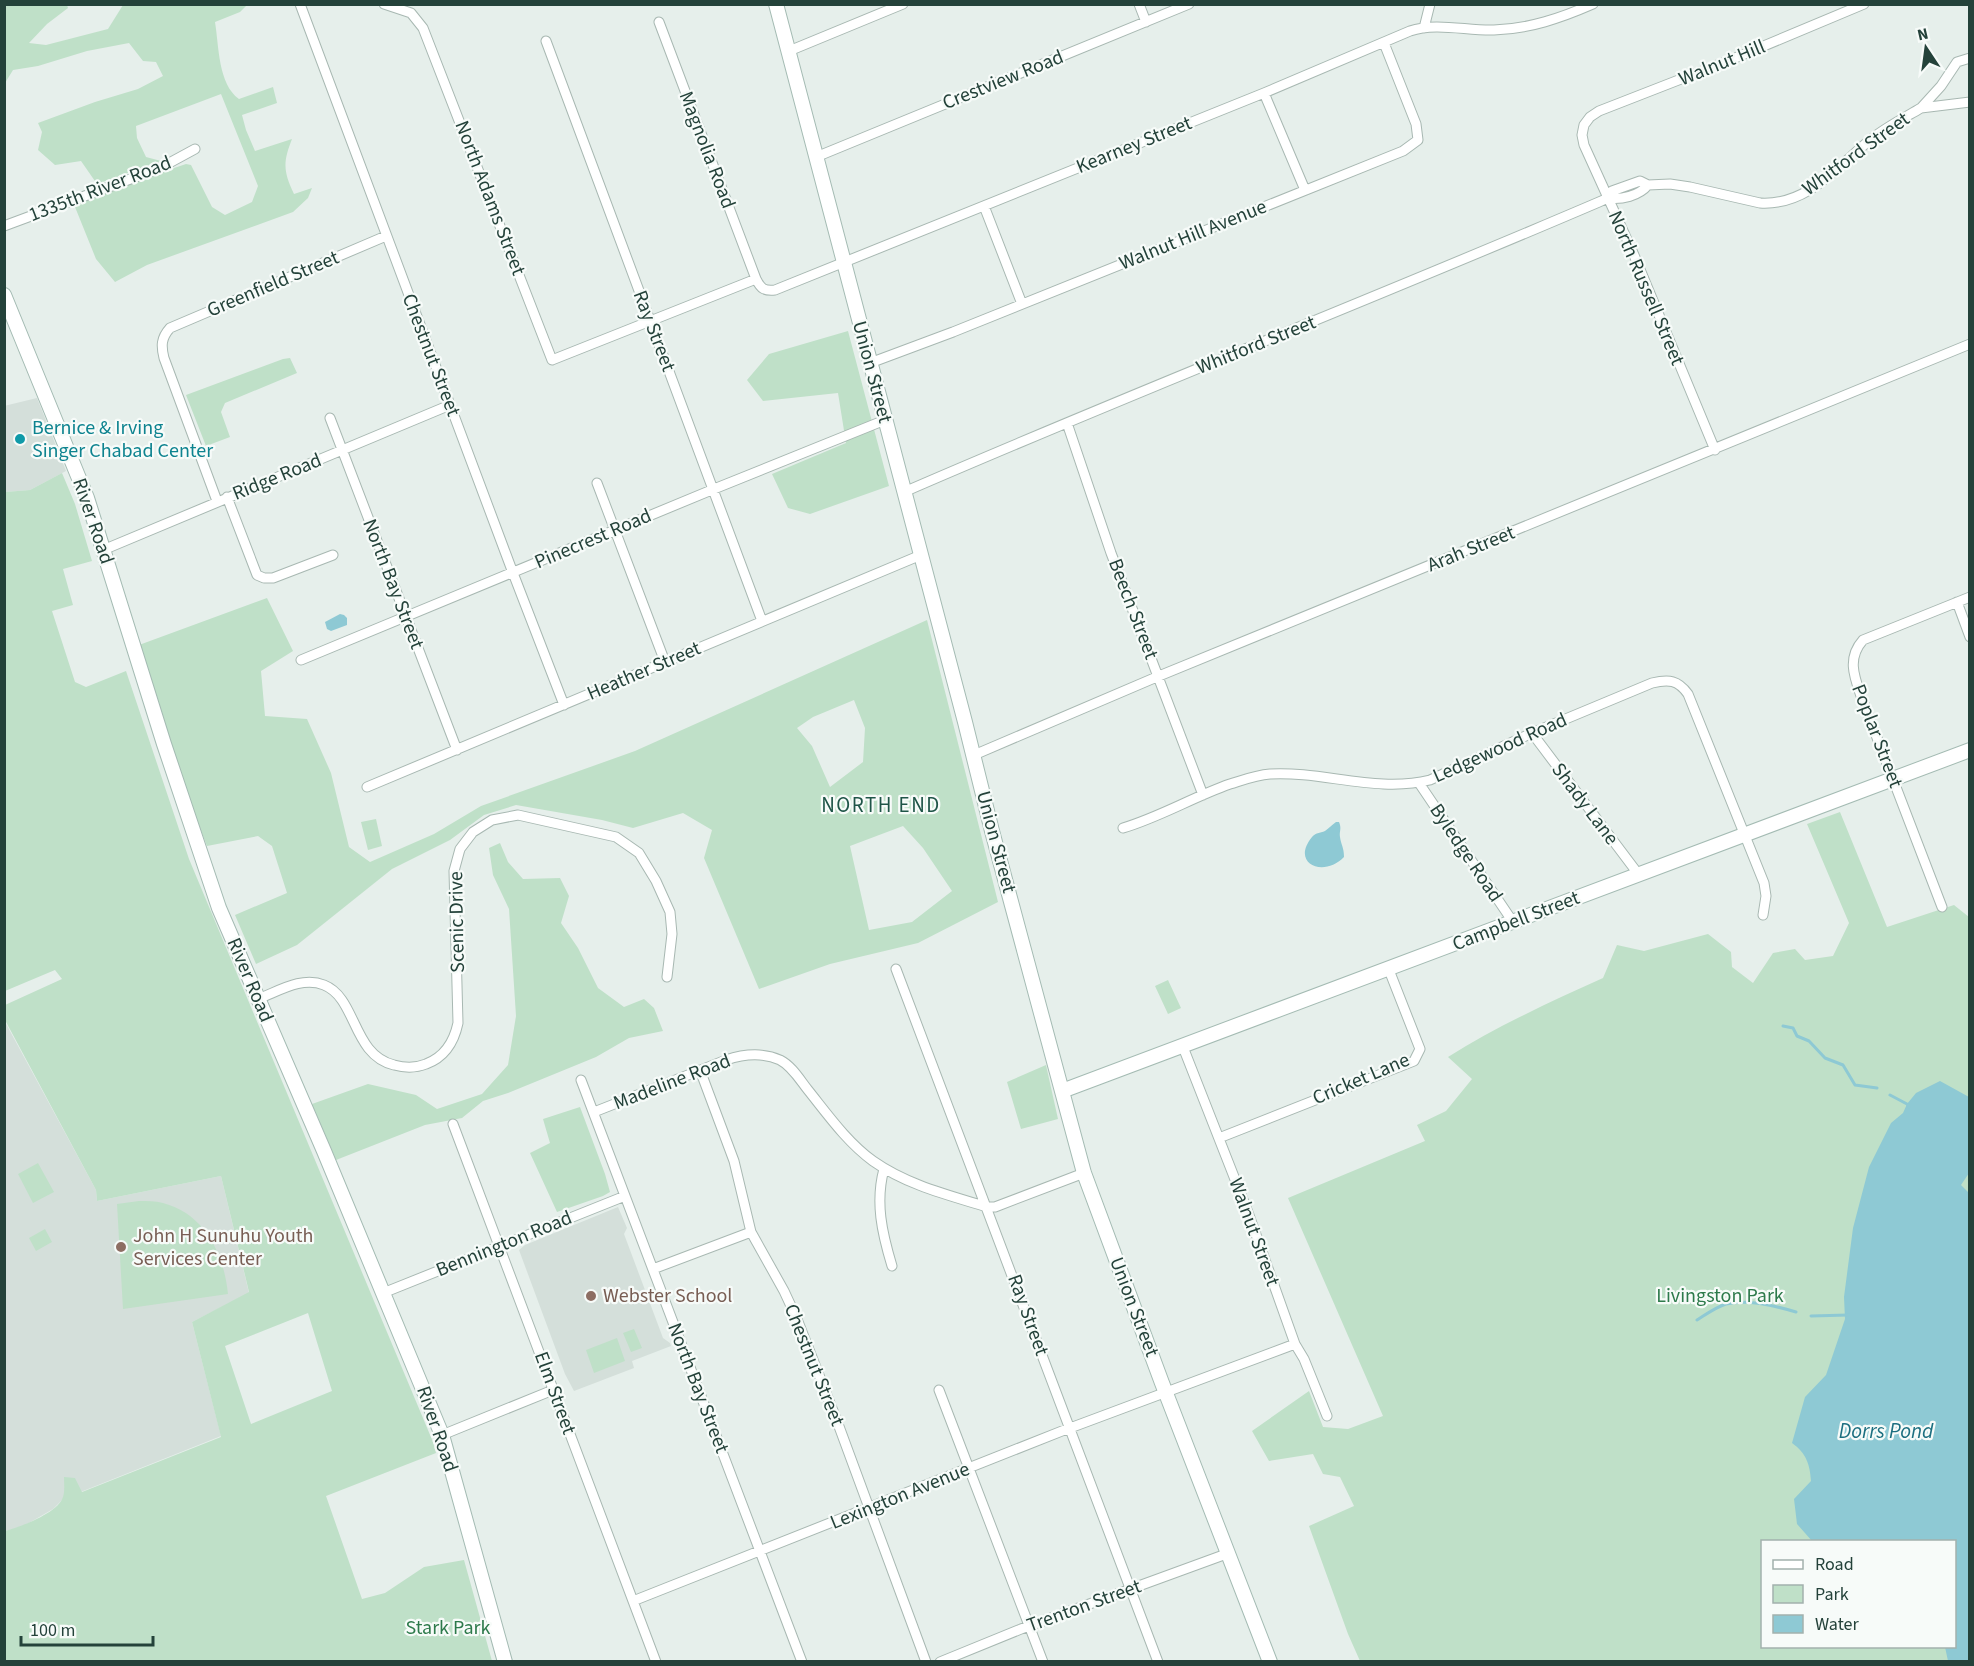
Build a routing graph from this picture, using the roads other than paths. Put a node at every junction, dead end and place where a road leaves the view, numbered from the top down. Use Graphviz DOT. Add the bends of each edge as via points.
graph roads {
  1 [pos="300,4"];
  2 [pos="384,4"];
  3 [pos="776,4"];
  4 [pos="903,4"];
  5 [pos="1139,4"];
  6 [pos="1189,4"];
  7 [pos="1430,4"];
  8 [pos="1593,4"];
  9 [pos="1864,4"];
  10 [pos="659,22"];
  11 [pos="1146,22"];
  12 [pos="1424,28"];
  13 [pos="546,41"];
  14 [pos="1384,43"];
  15 [pos="789,51"];
  16 [pos="1970,58"];
  17 [pos="1264,93"];
  18 [pos="1970,102"];
  19 [pos="1922,108"];
  20 [pos="1584,125"];
  21 [pos="195,149"];
  22 [pos="816,157"];
  23 [pos="1305,190"];
  24 [pos="1608,198"];
  25 [pos="984,206"];
  26 [pos="4,226"];
  27 [pos="386,236"];
  28 [pos="844,263"];
  29 [pos="756,279"];
  30 [pos="4,295"];
  31 [pos="1022,304"];
  32 [pos="651,321"];
  33 [pos="1970,344"];
  34 [pos="870,363"];
  35 [pos="450,405"];
  36 [pos="330,418"];
  37 [pos="885,420"];
  38 [pos="1067,423"];
  39 [pos="342,450"];
  40 [pos="1715,450"];
  41 [pos="597,483"];
  42 [pos="714,489"];
  43 [pos="904,492"];
  44 [pos="227,497"];
  45 [pos="217,501"];
  46 [pos="615,531"];
  47 [pos="103,549"];
  48 [pos="333,555"];
  49 [pos="921,555"];
  50 [pos="513,573"];
  51 [pos="1970,597"];
  52 [pos="1957,602"];
  53 [pos="406,616"];
  54 [pos="762,621"];
  55 [pos="1970,637"];
  56 [pos="302,660"];
  57 [pos="665,662"];
  58 [pos="1159,676"];
  59 [pos="564,705"];
  60 [pos="1532,733"];
  61 [pos="458,750"];
  62 [pos="1970,750"];
  63 [pos="974,755"];
  64 [pos="1893,778"];
  65 [pos="1419,783"];
  66 [pos="367,787"];
  67 [pos="1203,795"];
  68 [pos="1123,828"];
  69 [pos="1745,835"];
  70 [pos="1639,875"];
  71 [pos="1942,907"];
  72 [pos="1763,915"];
  73 [pos="1513,922"];
  74 [pos="896,969"];
  75 [pos="1389,970"];
  76 [pos="667,977"];
  77 [pos="258,999"];
  78 [pos="1183,1047"];
  79 [pos="700,1070"];
  80 [pos="581,1080"];
  81 [pos="1062,1091"];
  82 [pos="594,1112"];
  83 [pos="453,1124"];
  84 [pos="1219,1137"];
  85 [pos="884,1169"];
  86 [pos="1084,1173"];
  87 [pos="625,1196"];
  88 [pos="987,1207"];
  89 [pos="751,1232"];
  90 [pos="499,1245"];
  91 [pos="892,1266"];
  92 [pos="653,1269"];
  93 [pos="383,1293"];
  94 [pos="1295,1344"];
  95 [pos="553,1390"];
  96 [pos="939,1390"];
  97 [pos="1166,1392"];
  98 [pos="1327,1416"];
  99 [pos="1070,1428"];
  100 [pos="442,1435"];
  101 [pos="970,1468"];
  102 [pos="869,1509"];
  103 [pos="759,1552"];
  104 [pos="1229,1553"];
  105 [pos="1130,1588"];
  106 [pos="633,1601"];
  107 [pos="1029,1626"];
  108 [pos="505,1662"];
  109 [pos="656,1662"];
  110 [pos="802,1662"];
  111 [pos="926,1662"];
  112 [pos="940,1662"];
  113 [pos="1042,1662"];
  114 [pos="1158,1662"];
  115 [pos="1270,1662"];
  1 -- 27 [label="street, Chestnut Street"];
  2 -- 32 [label="street, North Adams Street" via="418,19 428,37 552,360"];
  3 -- 15 [label="street, Union Street"];
  4 -- 15 [label="street"];
  5 -- 11 [label="street"];
  6 -- 11 [label="street, Crestview Road"];
  7 -- 12 [label="street"];
  8 -- 12 [label="street" via="1521,28"];
  9 -- 20 [label="street, Walnut Hill" via="1599,111"];
  10 -- 29 [label="street, Magnolia Road"];
  11 -- 22 [label="street, Crestview Road"];
  12 -- 14 [label="street, Kearney Street"];
  13 -- 32 [label="street, Ray Street"];
  14 -- 17 [label="street, Kearney Street"];
  14 -- 23 [label="street, Walnut Hill Avenue" via="1416,124 1418,140 1404,150"];
  15 -- 22 [label="street, Union Street"];
  16 -- 19 [label="street, Whitford Street" via="1958,62"];
  17 -- 23 [label="street"];
  17 -- 25 [label="street, Kearney Street"];
  18 -- 19 [label="street, Whitford Street"];
  19 -- 24 [label="street, Whitford Street" via="1888,126 1817,185 1791,200 1761,203 1690,187 1640,182 1612,191"];
  20 -- 24 [label="street, North Russell Street" via="1584,145"];
  21 -- 26 [label="street, 1335th River Road" via="160,168"];
  22 -- 28 [label="street, Union Street"];
  23 -- 31 [label="street, Walnut Hill Avenue"];
  24 -- 38 [label="street, Whitford Street"];
  24 -- 40 [label="street, North Russell Street"];
  25 -- 28 [label="street, Kearney Street"];
  25 -- 31 [label="street"];
  27 -- 35 [label="street, Chestnut Street"];
  27 -- 45 [label="street, Greenfield Street" via="170,328 163,337 164,358"];
  28 -- 29 [label="street" via="776,290 766,291"];
  28 -- 34 [label="street, Union Street"];
  29 -- 32 [label="street"];
  30 -- 47 [label="street, River Road" via="87,498"];
  31 -- 34 [label="street, Walnut Hill Avenue"];
  32 -- 42 [label="street, Ray Street"];
  33 -- 40 [label="street, Arah Street"];
  34 -- 37 [label="street, Union Street"];
  35 -- 39 [label="street, Ridge Road"];
  35 -- 50 [label="street, Chestnut Street"];
  36 -- 39 [label="street, North Bay Street"];
  37 -- 42 [label="street, Pinecrest Road"];
  37 -- 43 [label="street, Union Street"];
  38 -- 43 [label="street, Whitford Street"];
  38 -- 58 [label="street, Beech Street" via="1111,553"];
  39 -- 44 [label="street, Ridge Road"];
  39 -- 53 [label="street, North Bay Street"];
  40 -- 58 [label="street, Arah Street"];
  41 -- 46 [label="street"];
  42 -- 46 [label="street, Pinecrest Road"];
  42 -- 54 [label="street, Ray Street"];
  43 -- 49 [label="street, Union Street"];
  44 -- 45 [label="street, Ridge Road"];
  44 -- 48 [label="street" via="257,575 273,578"];
  45 -- 47 [label="street, Ridge Road"];
  46 -- 50 [label="street, Pinecrest Road"];
  46 -- 57 [label="street"];
  47 -- 77 [label="street, River Road" via="200,854"];
  49 -- 54 [label="street, Heather Street"];
  49 -- 63 [label="street, Union Street"];
  50 -- 53 [label="street, Pinecrest Road"];
  50 -- 59 [label="street, Chestnut Street"];
  51 -- 52 [label="street, Poplar Street"];
  52 -- 55 [label="street"];
  52 -- 64 [label="street, Poplar Street" via="1863,640 1856,647 1855,677"];
  53 -- 56 [label="street, Pinecrest Road"];
  53 -- 61 [label="street, North Bay Street"];
  54 -- 57 [label="street, Heather Street"];
  57 -- 59 [label="street, Heather Street"];
  58 -- 63 [label="street, Arah Street"];
  58 -- 67 [label="street, Beech Street"];
  59 -- 61 [label="street, Heather Street"];
  60 -- 65 [label="street, Ledgewood Road" via="1441,777"];
  60 -- 69 [label="street, Ledgewood Road" via="1652,683 1673,680 1688,694"];
  60 -- 70 [label="street, Shady Lane"];
  61 -- 66 [label="street, Heather Street"];
  62 -- 64 [label="street, Campbell Street"];
  63 -- 81 [label="street, Union Street"];
  64 -- 69 [label="street, Campbell Street"];
  64 -- 71 [label="street, Poplar Street"];
  65 -- 67 [label="street, Ledgewood Road" via="1349,782 1299,774 1268,774"];
  65 -- 73 [label="street, Byledge Road"];
  67 -- 68 [label="street, Ledgewood Road"];
  69 -- 70 [label="street, Campbell Street"];
  69 -- 72 [label="street" via="1764,883"];
  70 -- 73 [label="street, Campbell Street"];
  73 -- 75 [label="street, Campbell Street"];
  74 -- 88 [label="street, Ray Street"];
  75 -- 78 [label="street, Campbell Street"];
  75 -- 84 [label="street, Cricket Lane" via="1420,1049 1414,1061"];
  76 -- 77 [label="street, Scenic Drive" via="672,934 670,912 639,853 616,837 518,815 492,820 473,832 460,849 454,871 458,1023 453,1042 441,1056 414,1067 381,1060 366,1046 336,991 325,985 297,984"];
  77 -- 93 [label="street, River Road"];
  78 -- 81 [label="street, Campbell Street"];
  78 -- 84 [label="street, Walnut Street"];
  79 -- 82 [label="street, Madeline Road"];
  79 -- 85 [label="street, Madeline Road" via="744,1055 782,1061 857,1149"];
  79 -- 89 [label="street, Chestnut Street" via="734,1161"];
  80 -- 82 [label="street, North Bay Street"];
  81 -- 86 [label="street, Union Street"];
  82 -- 87 [label="street, North Bay Street"];
  83 -- 90 [label="street, Elm Street"];
  84 -- 94 [label="street, Walnut Street"];
  85 -- 88 [label="street, Madeline Road" via="931,1190"];
  85 -- 91 [label="street" via="879,1191 880,1221"];
  86 -- 88 [label="street" via="1002,1205"];
  86 -- 97 [label="street, Union Street"];
  87 -- 90 [label="street, Bennington Road"];
  87 -- 92 [label="street, North Bay Street"];
  88 -- 99 [label="street, Ray Street"];
  89 -- 92 [label="street"];
  89 -- 102 [label="street, Chestnut Street" via="790,1304"];
  90 -- 93 [label="street, Bennington Road"];
  90 -- 95 [label="street, Elm Street"];
  92 -- 103 [label="street, North Bay Street"];
  93 -- 100 [label="street, River Road"];
  94 -- 97 [label="street, Lexington Avenue"];
  94 -- 98 [label="street, Walnut Street"];
  95 -- 100 [label="street"];
  95 -- 106 [label="street, Elm Street"];
  96 -- 101 [label="street"];
  97 -- 99 [label="street, Lexington Avenue"];
  97 -- 104 [label="street, Union Street"];
  99 -- 101 [label="street, Lexington Avenue"];
  99 -- 105 [label="street, Ray Street"];
  100 -- 108 [label="street, River Road"];
  101 -- 102 [label="street, Lexington Avenue"];
  101 -- 107 [label="street"];
  102 -- 103 [label="street, Lexington Avenue"];
  102 -- 111 [label="street, Chestnut Street"];
  103 -- 106 [label="street, Lexington Avenue"];
  103 -- 110 [label="street, North Bay Street"];
  104 -- 105 [label="street, Trenton Street"];
  104 -- 115 [label="street, Union Street"];
  105 -- 107 [label="street, Trenton Street"];
  105 -- 114 [label="street, Ray Street"];
  106 -- 109 [label="street, Elm Street"];
  107 -- 112 [label="street, Trenton Street"];
  107 -- 113 [label="street"];
}
